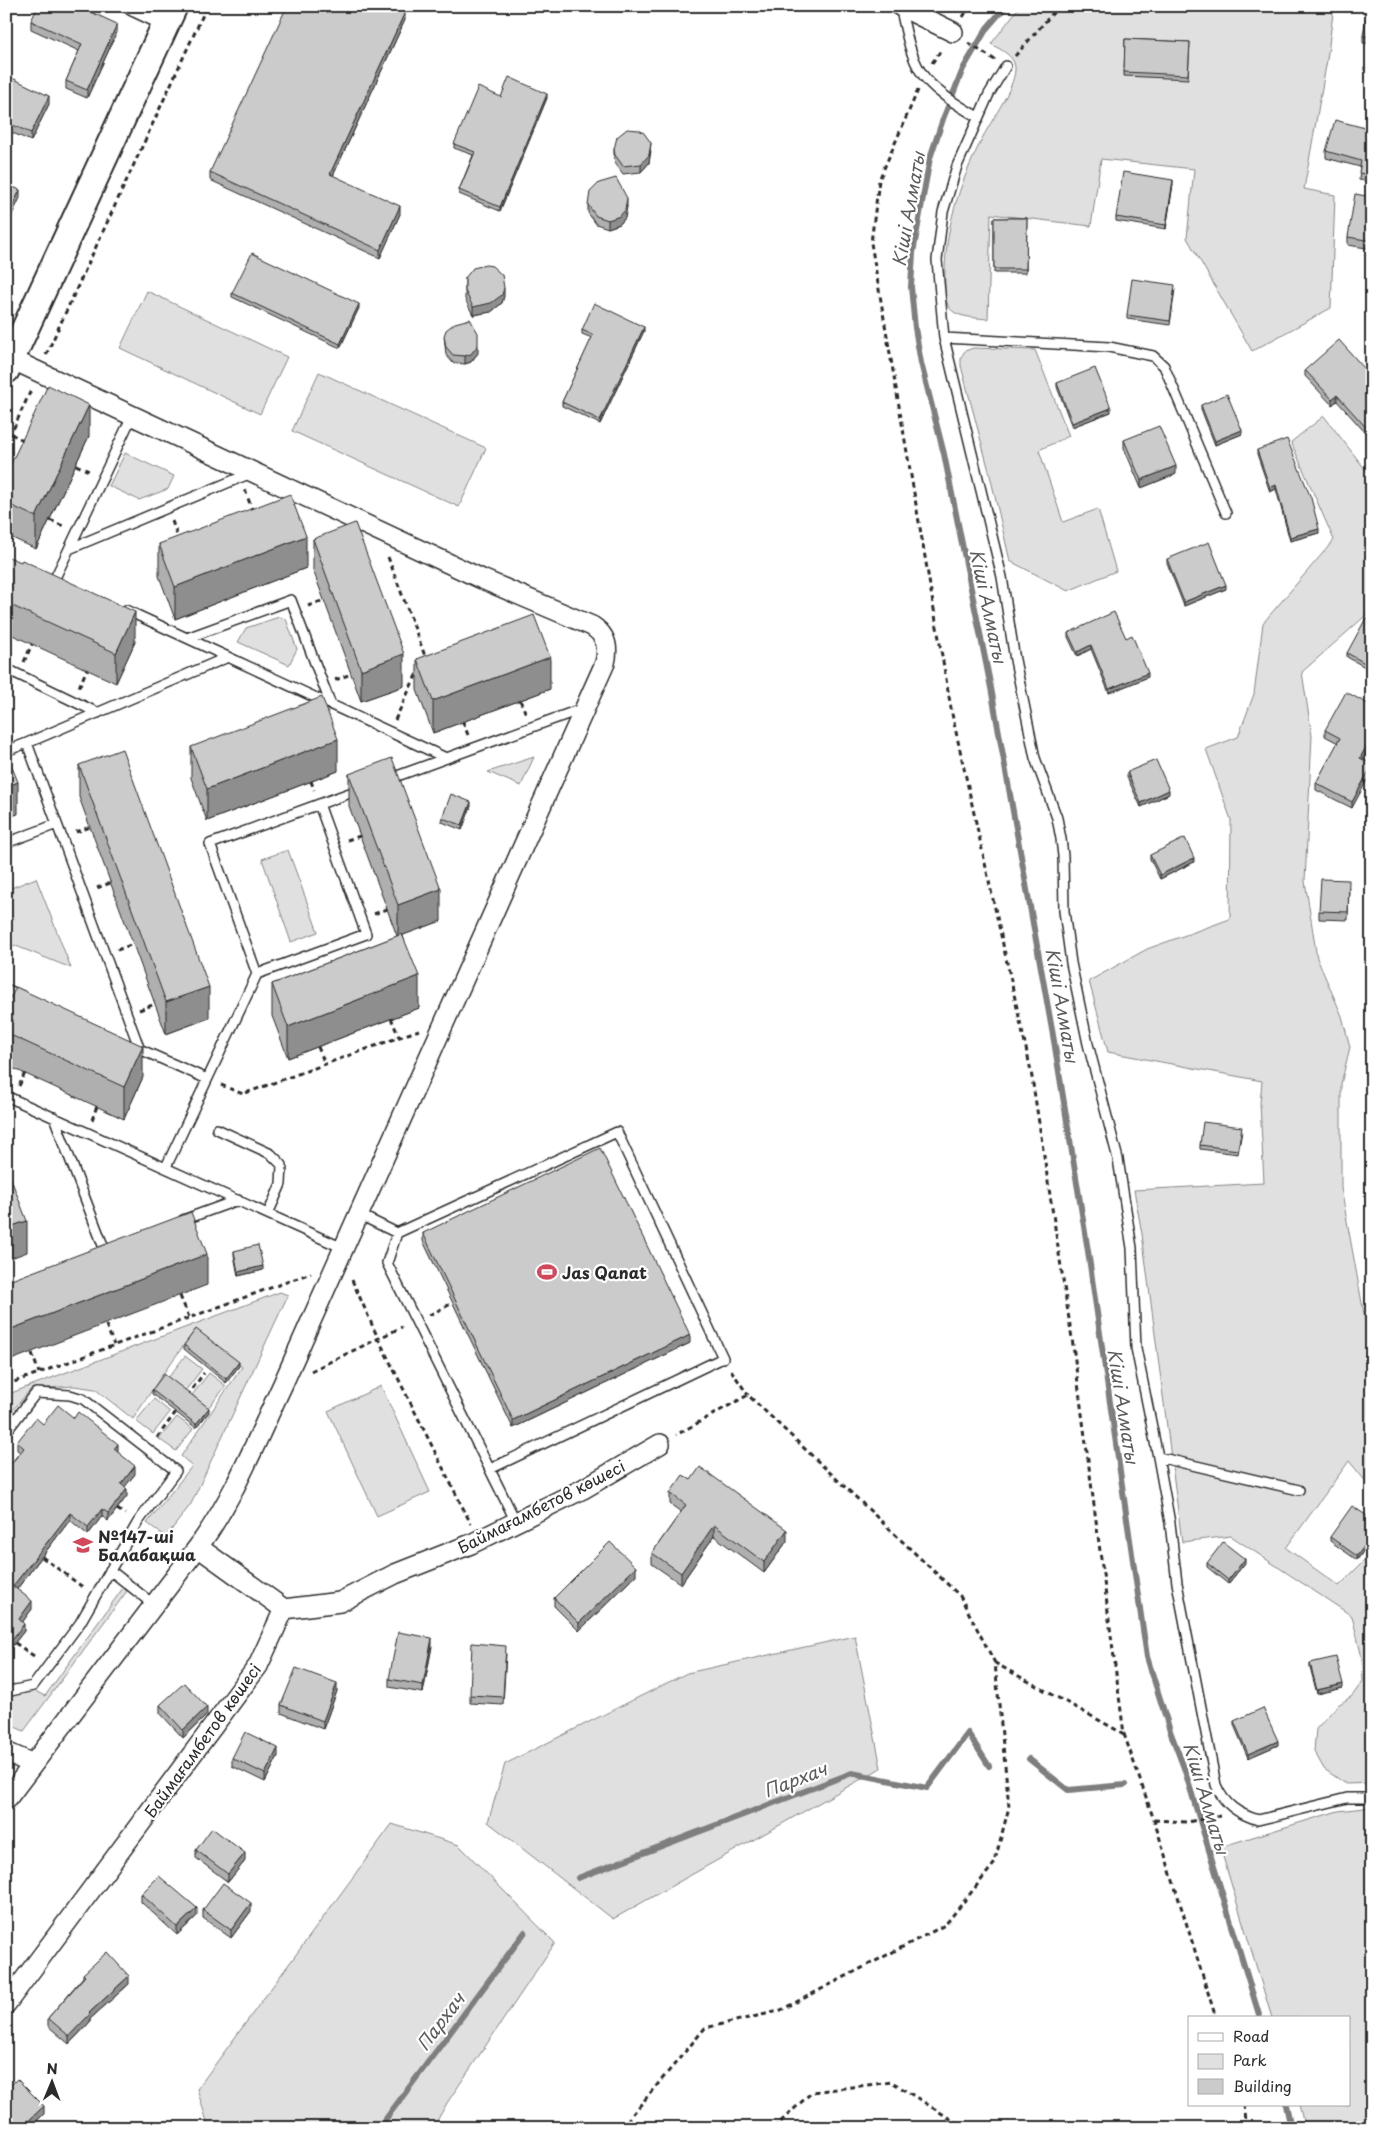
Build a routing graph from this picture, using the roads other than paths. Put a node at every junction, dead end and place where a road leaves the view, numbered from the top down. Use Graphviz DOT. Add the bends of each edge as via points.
graph roads {
  1 [pos="133,6"];
  2 [pos="900,6"];
  3 [pos="171,14"];
  4 [pos="960,37"];
  5 [pos="1006,66"];
  6 [pos="978,117"];
  7 [pos="944,338"];
  8 [pos="9,365"];
  9 [pos="132,416"];
  10 [pos="246,475"];
  11 [pos="1226,513"];
  12 [pos="69,549"];
  13 [pos="55,578"];
  14 [pos="116,606"];
  15 [pos="187,638"];
  16 [pos="228,657"];
  17 [pos="6,681"];
  18 [pos="331,705"];
  19 [pos="585,708"];
  20 [pos="98,713"];
  21 [pos="27,743"];
  22 [pos="6,751"];
  23 [pos="446,758"];
  24 [pos="382,781"];
  25 [pos="364,788"];
  26 [pos="319,804"];
  27 [pos="57,824"];
  28 [pos="6,843"];
  29 [pos="256,974"];
  30 [pos="6,989"];
  31 [pos="30,1000"];
  32 [pos="124,1042"];
  33 [pos="140,1050"];
  34 [pos="207,1080"];
  35 [pos="6,1096"];
  36 [pos="54,1117"];
  37 [pos="217,1129"];
  38 [pos="166,1167"];
  39 [pos="238,1200"];
  40 [pos="268,1214"];
  41 [pos="358,1214"];
  42 [pos="176,1222"];
  43 [pos="397,1234"];
  44 [pos="104,1248"];
  45 [pos="340,1255"];
  46 [pos="6,1432"];
  47 [pos="660,1444"];
  48 [pos="1158,1457"];
  49 [pos="490,1469"];
  50 [pos="1298,1490"];
  51 [pos="516,1522"];
  52 [pos="198,1547"];
  53 [pos="110,1570"];
  54 [pos="154,1605"];
  55 [pos="284,1609"];
  56 [pos="6,1692"];
  57 [pos="6,1752"];
  58 [pos="33,1764"];
  59 [pos="1372,1798"];
  60 [pos="6,1800"];
  61 [pos="6,2004"];
  1 -- 3 [label="street"];
  2 -- 4 [label="street"];
  2 -- 6 [label="lane" via="914,58 925,78"];
  3 -- 8 [label="street"];
  5 -- 6 [label="lane"];
  6 -- 7 [label="lane" via="948,194 940,236 937,260"];
  7 -- 11 [label="lane" via="1109,347 1153,356 1164,366"];
  7 -- 48 [label="lane" via="1002,577 1035,758 1061,838 1064,911 1071,963 1118,1159 1132,1248 1136,1348"];
  8 -- 9 [label="street" via="38,373"];
  9 -- 10 [label="street"];
  9 -- 12 [label="lane"];
  10 -- 12 [label="lane"];
  10 -- 19 [label="street" via="379,531 599,631 605,638 607,654"];
  12 -- 13 [label="lane"];
  14 -- 15 [label="lane"];
  15 -- 16 [label="lane"];
  15 -- 18 [label="lane" via="291,600"];
  16 -- 18 [label="lane"];
  16 -- 20 [label="lane"];
  17 -- 20 [label="lane" via="11,671"];
  18 -- 23 [label="lane"];
  19 -- 23 [label="lane"];
  19 -- 41 [label="street"];
  20 -- 21 [label="lane"];
  21 -- 22 [label="lane"];
  21 -- 27 [label="lane"];
  23 -- 24 [label="lane"];
  25 -- 26 [label="lane"];
  26 -- 29 [label="lane" via="210,844"];
  26 -- 29 [label="lane" via="366,934"];
  27 -- 28 [label="lane"];
  27 -- 33 [label="lane"];
  29 -- 34 [label="lane"];
  30 -- 31 [label="lane"];
  32 -- 33 [label="lane"];
  33 -- 34 [label="lane"];
  34 -- 38 [label="lane"];
  35 -- 36 [label="lane"];
  36 -- 38 [label="lane"];
  36 -- 44 [label="lane"];
  37 -- 40 [label="lane" via="271,1154 282,1165 281,1184"];
  38 -- 39 [label="lane"];
  39 -- 40 [label="lane"];
  39 -- 42 [label="lane"];
  40 -- 45 [label="lane"];
  41 -- 43 [label="lane"];
  41 -- 45 [label="street"];
  43 -- 49 [label="lane" via="387,1263"];
  43 -- 49 [label="lane" via="617,1132 722,1358"];
  45 -- 52 [label="street" via="230,1497"];
  46 -- 53 [label="lane" via="36,1393 70,1395 91,1403 176,1471 138,1522"];
  47 -- 51 [label="street, Баймағамбетов көшесі" via="583,1489"];
  48 -- 50 [label="lane"];
  48 -- 59 [label="lane" via="1177,1583 1219,1793 1230,1806 1258,1820 1347,1798"];
  49 -- 51 [label="lane"];
  51 -- 55 [label="street, Баймағамбетов көшесі" via="395,1574 340,1602"];
  52 -- 54 [label="street"];
  52 -- 55 [label="street"];
  53 -- 54 [label="lane"];
  53 -- 56 [label="lane" via="80,1623 33,1686"];
  54 -- 58 [label="street"];
  55 -- 61 [label="street, Баймағамбетов көшесі" via="258,1666"];
  57 -- 58 [label="street"];
  58 -- 60 [label="street"];
}
